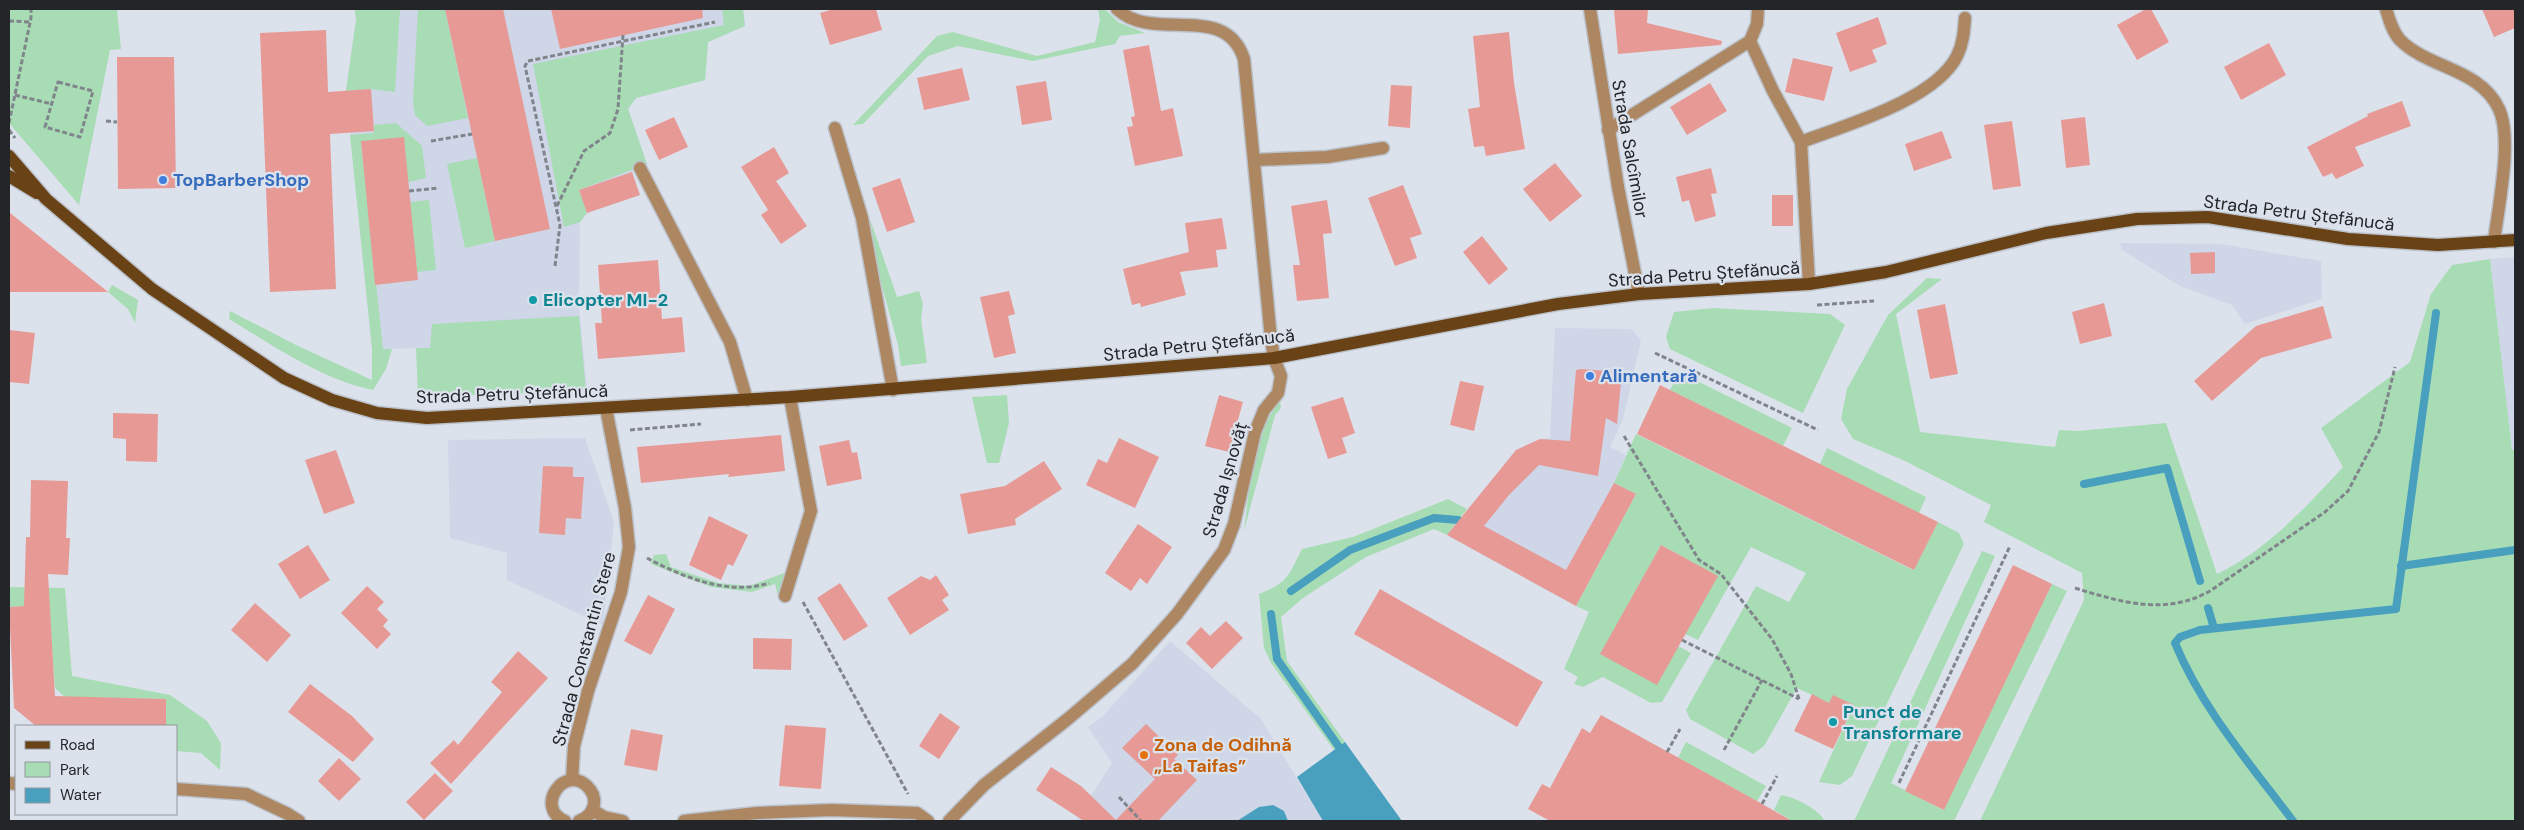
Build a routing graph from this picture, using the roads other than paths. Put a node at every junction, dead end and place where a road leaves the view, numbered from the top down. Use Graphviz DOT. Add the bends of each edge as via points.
graph roads {
  1 [pos="1117,9"];
  2 [pos="1590,9"];
  3 [pos="1758,9"];
  4 [pos="2386,9"];
  5 [pos="1965,18"];
  6 [pos="1750,41"];
  7 [pos="835,128"];
  8 [pos="1608,130"];
  9 [pos="1801,142"];
  10 [pos="1383,148"];
  11 [pos="9,156"];
  12 [pos="1255,160"];
  13 [pos="640,168"];
  14 [pos="9,176"];
  15 [pos="46,199"];
  16 [pos="2515,240"];
  17 [pos="2494,242"];
  18 [pos="1809,284"];
  19 [pos="1639,294"];
  20 [pos="1274,358"];
  21 [pos="893,390"];
  22 [pos="790,398"];
  23 [pos="747,400"];
  24 [pos="606,408"];
  25 [pos="785,596"];
  26 [pos="572,780"];
  27 [pos="178,789"];
  28 [pos="592,810"];
  29 [pos="299,821"];
  30 [pos="566,821"];
  31 [pos="579,821"];
  32 [pos="623,821"];
  33 [pos="684,821"];
  34 [pos="928,821"];
  35 [pos="948,821"];
  1 -- 12 [label="street, Strada Ișnovăț" via="1136,20 1204,23 1221,28 1232,36 1244,59"];
  2 -- 8 [label="street, Strada Salcîmilor"];
  3 -- 6 [label="street" via="1757,24"];
  4 -- 17 [label="street" via="2400,40 2419,54 2464,74 2486,91 2499,109 2504,131 2504,156"];
  5 -- 9 [label="street" via="1964,38 1957,56 1932,86"];
  6 -- 8 [label="street"];
  6 -- 9 [label="street"];
  7 -- 21 [label="street" via="862,218"];
  8 -- 19 [label="street, Strada Salcîmilor"];
  9 -- 18 [label="street"];
  10 -- 12 [label="street" via="1327,157"];
  11 -- 15 [label="main road, Strada Petru Ștefănucă"];
  12 -- 20 [label="street, Strada Ișnovăț"];
  13 -- 23 [label="street" via="730,342"];
  14 -- 15 [label="main road, Strada Petru Ștefănucă"];
  15 -- 24 [label="main road, Strada Petru Ștefănucă" via="152,290 284,378 332,400 377,413 430,418"];
  16 -- 17 [label="main road, Strada Petru Ștefănucă"];
  17 -- 18 [label="main road, Strada Petru Ștefănucă" via="2438,245 2357,240 2208,217 2137,219 2046,233 1886,272"];
  18 -- 19 [label="main road, Strada Petru Ștefănucă"];
  19 -- 20 [label="main road, Strada Petru Ștefănucă" via="1548,306"];
  20 -- 21 [label="main road, Strada Petru Ștefănucă"];
  20 -- 35 [label="street, Strada Ișnovăț" via="1281,376 1278,393 1264,410 1255,432 1234,524 1224,550 1177,614 1132,664 984,785"];
  21 -- 22 [label="main road, Strada Petru Ștefănucă"];
  22 -- 23 [label="main road, Strada Petru Ștefănucă"];
  22 -- 25 [label="street" via="811,511"];
  23 -- 24 [label="main road, Strada Petru Ștefănucă"];
  24 -- 26 [label="street, Strada Constantin Stere" via="625,508 629,548 621,592 588,691 574,746"];
  26 -- 28 [label="street" via="586,784 591,790 594,796"];
  26 -- 30 [label="street" via="560,784 552,796 552,809"];
  27 -- 29 [label="street" via="246,794"];
  28 -- 31 [label="street"];
  28 -- 32 [label="street" via="604,817"];
  33 -- 34 [label="street" via="766,812 831,810 917,813"];
}
